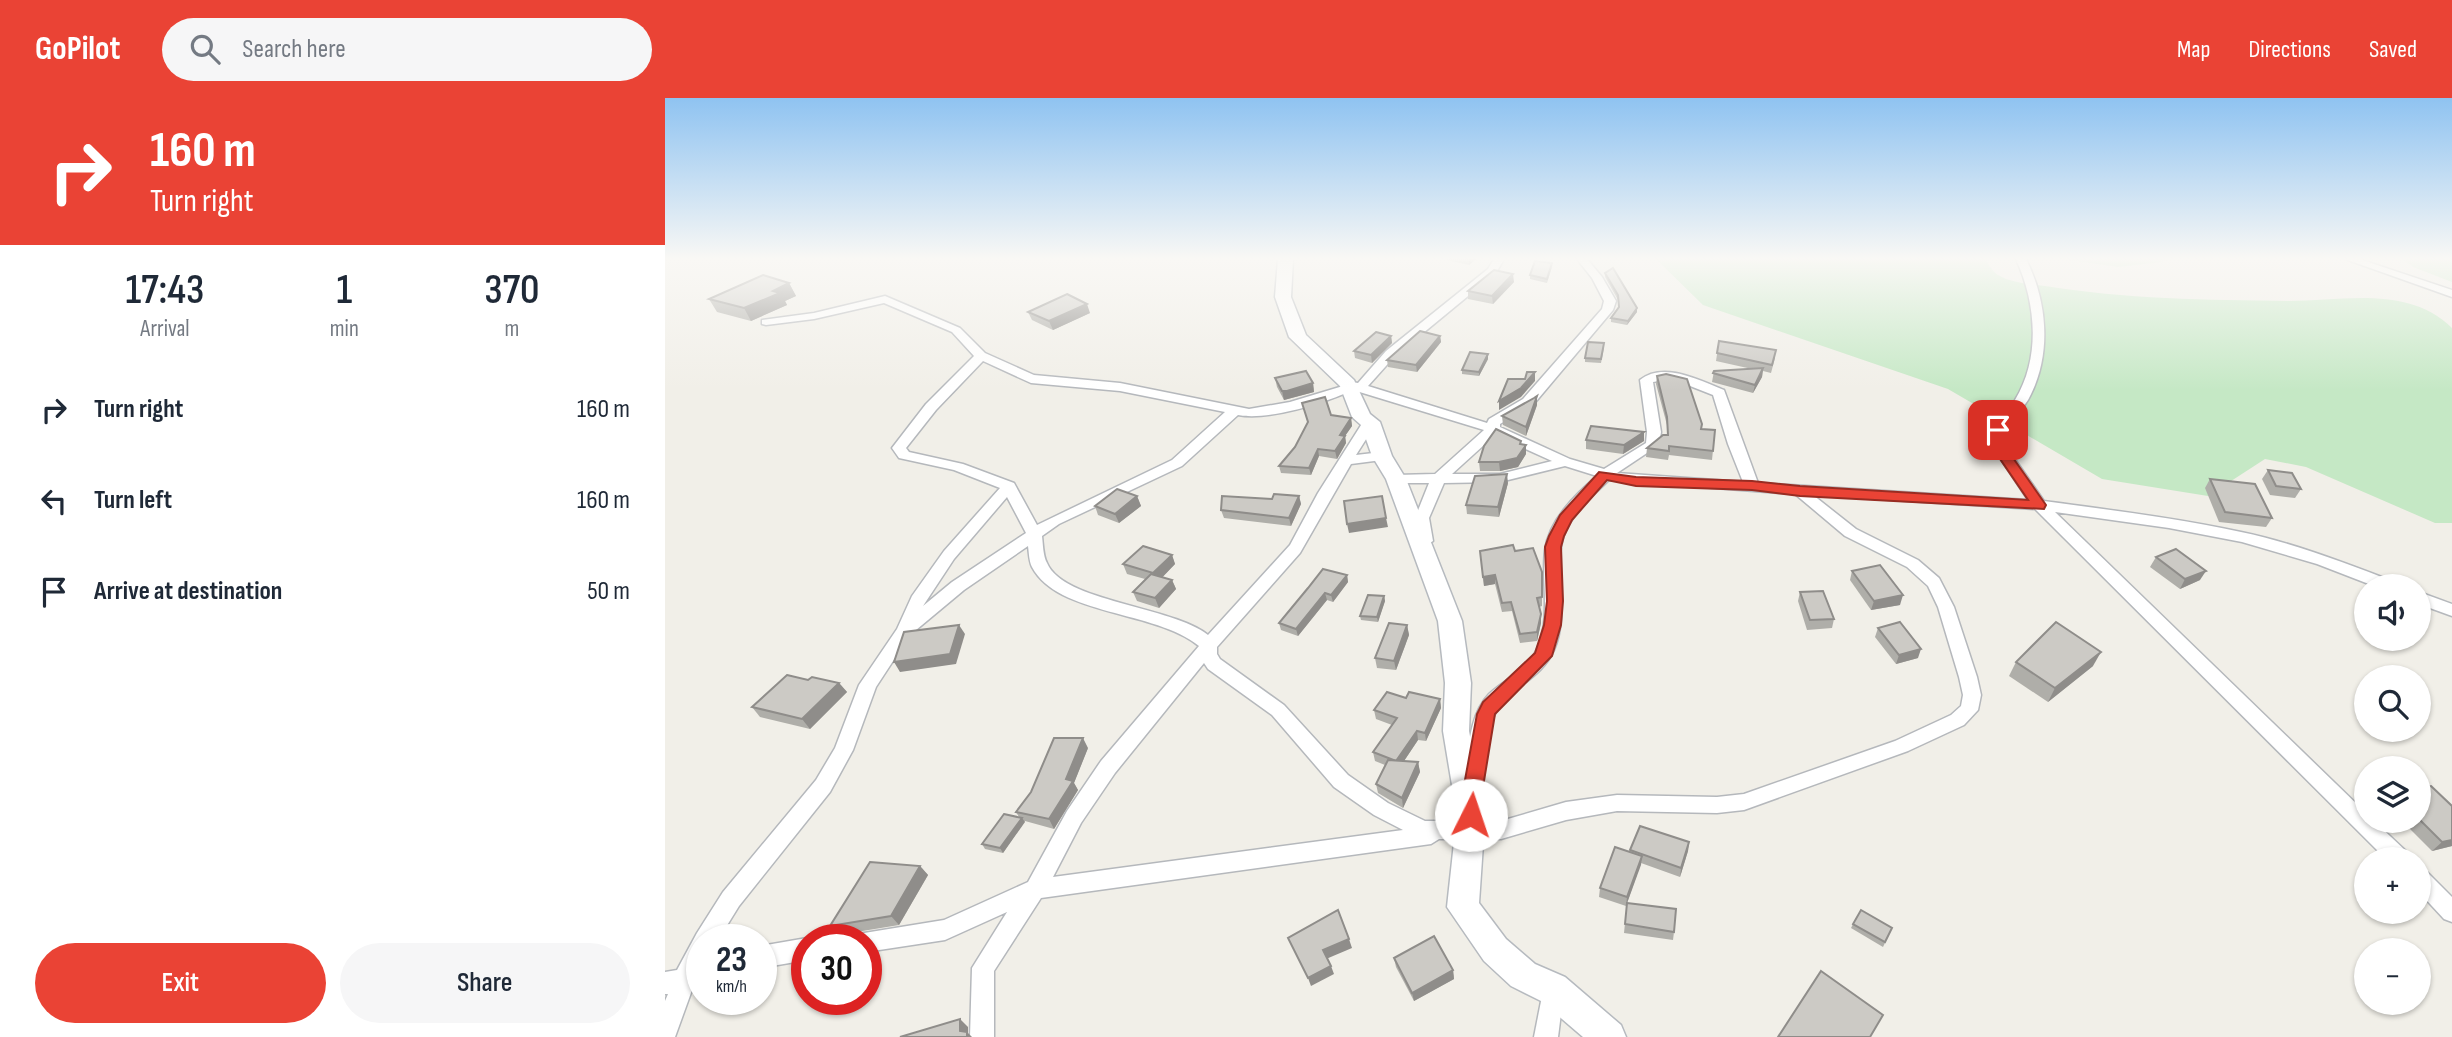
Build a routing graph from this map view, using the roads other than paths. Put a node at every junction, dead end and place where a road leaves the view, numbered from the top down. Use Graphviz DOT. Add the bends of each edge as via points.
graph roads {
  1 [pos="869,303"];
  2 [pos="894,303"];
  3 [pos="1285,303"];
  4 [pos="1453,303"];
  5 [pos="1609,303"];
  6 [pos="2035,303"];
  7 [pos="766,322"];
  8 [pos="981,356"];
  9 [pos="1352,386"];
  10 [pos="1235,410"];
  11 [pos="1370,422"];
  12 [pos="1493,429"];
  13 [pos="1382,456"];
  14 [pos="1346,460"];
  15 [pos="1565,462"];
  16 [pos="1604,475"];
  17 [pos="1396,479"];
  18 [pos="1437,479"];
  19 [pos="1752,485"];
  20 [pos="1009,486"];
  21 [pos="1800,491"];
  22 [pos="2039,505"];
  23 [pos="1034,534"];
  24 [pos="1426,557"];
  25 [pos="2359,574"];
  26 [pos="2431,602"];
  27 [pos="2452,610"];
  28 [pos="904,631"];
  29 [pos="1209,645"];
  30 [pos="1471,822"];
  31 [pos="2388,847"];
  32 [pos="1035,889"];
  33 [pos="2431,890"];
  34 [pos="2452,912"];
  35 [pos="715,924"];
  36 [pos="882,939"];
  37 [pos="684,980"];
  38 [pos="1553,989"];
  39 [pos="665,1033"];
  40 [pos="982,1037"];
  41 [pos="1546,1037"];
  42 [pos="1609,1037"];
  1 -- 7 [label="street"];
  2 -- 8 [label="street" via="956,330"];
  3 -- 9 [label="main road" via="1298,337"];
  4 -- 9 [label="street"];
  5 -- 12 [label="street" via="1528,401 1494,422"];
  6 -- 22 [label="street" via="2036,367 2022,400 1998,430 2003,453"];
  8 -- 10 [label="street" via="1031,379 1120,387"];
  8 -- 20 [label="street" via="899,448 904,455 958,467"];
  9 -- 10 [label="street" via="1272,410"];
  9 -- 11 [label="main road" via="1362,417"];
  9 -- 12 [label="street"];
  10 -- 23 [label="street" via="1169,468"];
  11 -- 13 [label="main road"];
  11 -- 14 [label="street"];
  12 -- 15 [label="street"];
  12 -- 18 [label="street"];
  13 -- 14 [label="street"];
  13 -- 17 [label="main road"];
  14 -- 29 [label="street" via="1295,549"];
  15 -- 16 [label="street"];
  15 -- 18 [label="street" via="1500,478"];
  16 -- 19 [label="street" via="1636,481"];
  16 -- 19 [label="street" via="1652,445 1646,380 1660,375 1686,379 1719,393"];
  16 -- 30 [label="street" via="1566,518 1553,547 1553,625 1543,656 1486,714 1468,793"];
  17 -- 18 [label="street"];
  17 -- 24 [label="main road"];
  18 -- 24 [label="street" via="1422,518"];
  19 -- 21 [label="street"];
  20 -- 23 [label="street"];
  20 -- 28 [label="street" via="949,555 918,600"];
  21 -- 22 [label="street"];
  21 -- 30 [label="street" via="1857,537 1928,575 1941,594 1959,650 1972,698 1968,711 1954,723 1906,744 1744,802 1617,803 1566,811 1501,830"];
  22 -- 25 [label="street" via="2243,537"];
  22 -- 31 [label="street"];
  23 -- 28 [label="street" via="958,586"];
  23 -- 29 [label="street" via="1039,565 1052,581 1073,594 1165,621"];
  24 -- 30 [label="main road" via="1456,651 1456,732"];
  26 -- 27 [label="street"];
  28 -- 35 [label="street" via="868,685 844,750 823,786"];
  29 -- 30 [label="street" via="1208,655 1214,664 1277,710 1341,781 1423,830"];
  29 -- 32 [label="street" via="1108,767 1074,817"];
  30 -- 32 [label="street"];
  30 -- 38 [label="main road" via="1464,907 1495,950 1523,975"];
  32 -- 36 [label="street" via="944,930"];
  32 -- 40 [label="street" via="983,968"];
  33 -- 34 [label="street"];
  37 -- 39 [label="street"];
  38 -- 41 [label="street"];
  38 -- 42 [label="main road"];
}
